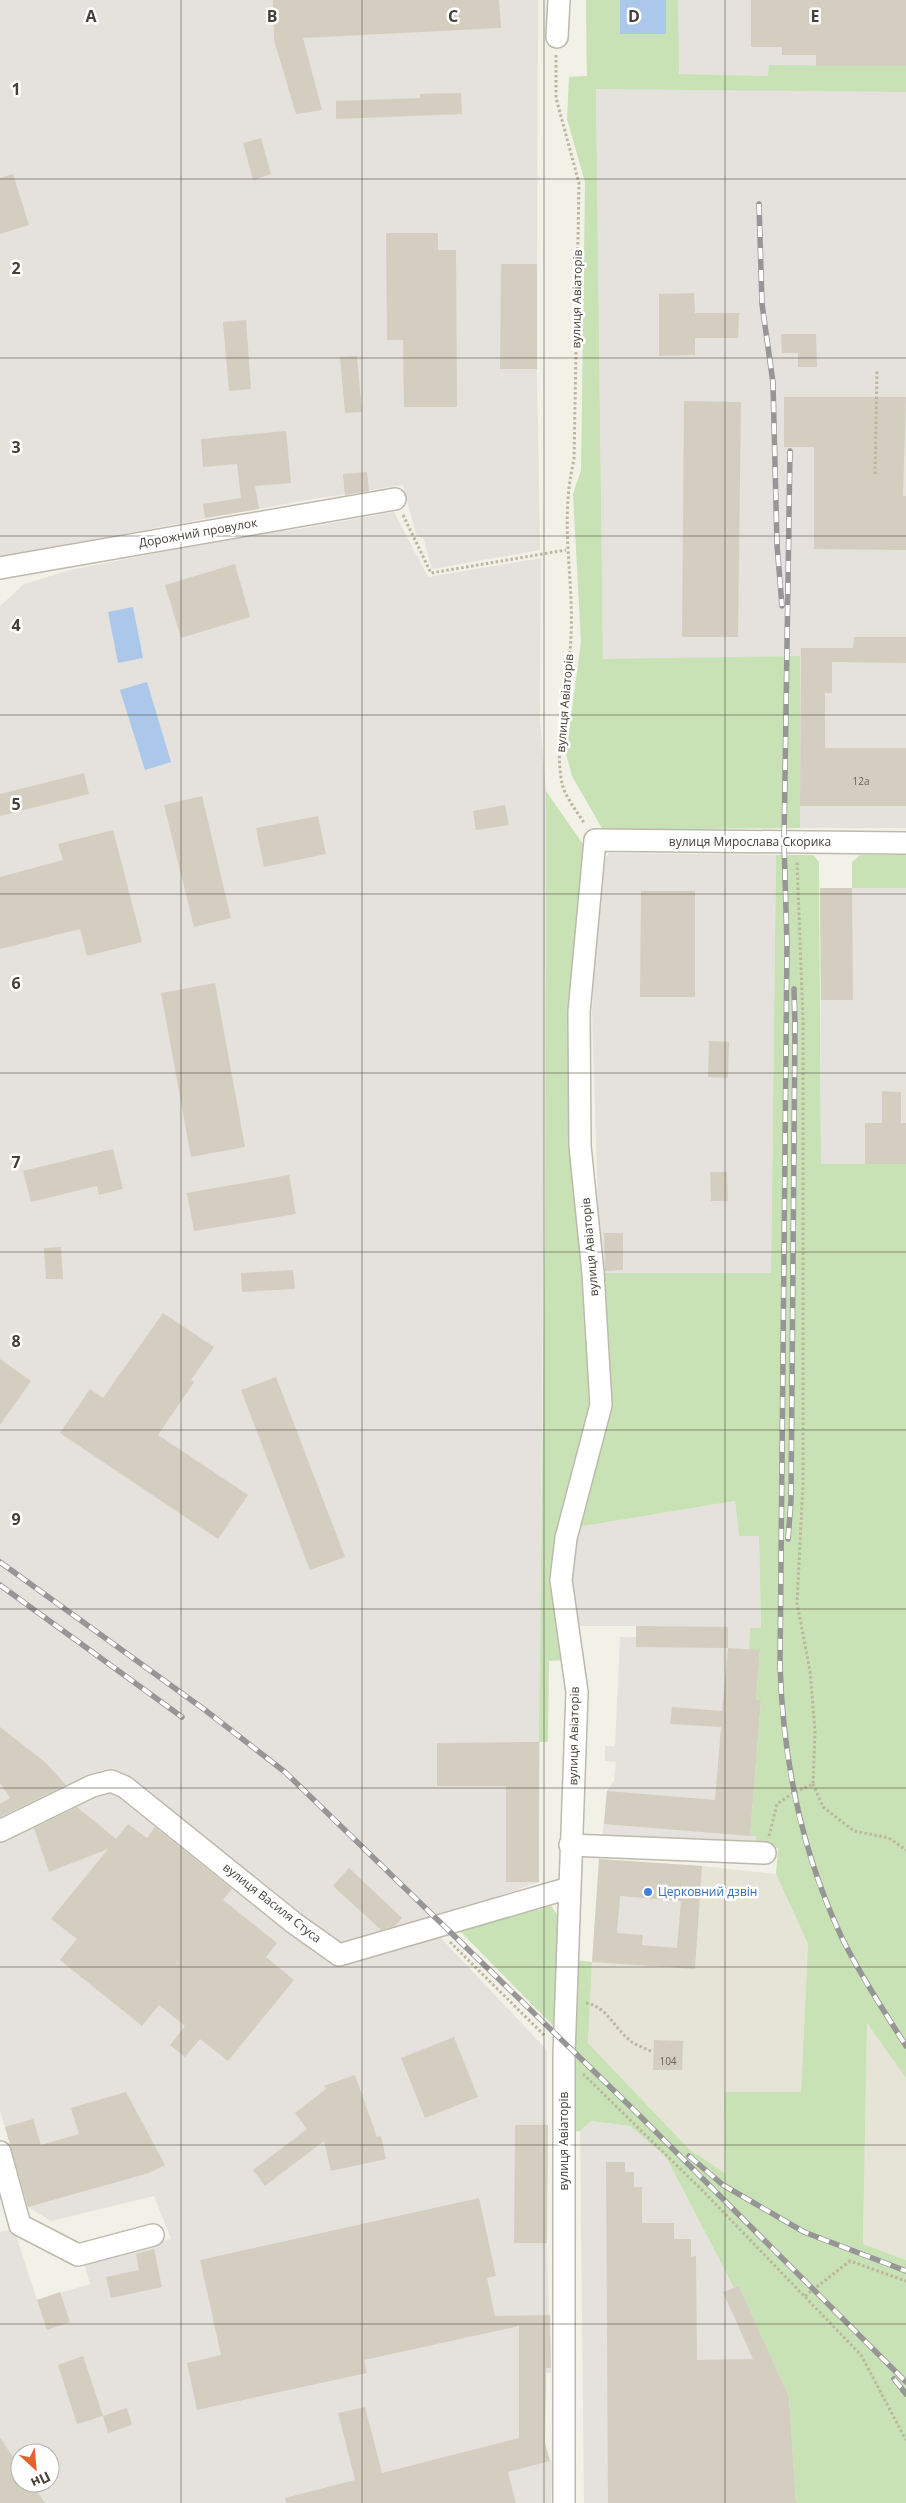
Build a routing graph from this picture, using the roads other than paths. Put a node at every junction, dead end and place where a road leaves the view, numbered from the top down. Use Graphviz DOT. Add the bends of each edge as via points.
graph roads {
  1 [pos="559,0"];
  2 [pos="557,37"];
  3 [pos="395,499"];
  4 [pos="0,568"];
  5 [pos="595,840"];
  6 [pos="906,843"];
  7 [pos="0,1831"];
  8 [pos="570,1845"];
  9 [pos="765,1853"];
  10 [pos="569,1888"];
  11 [pos="0,2152"];
  12 [pos="153,2235"];
  13 [pos="564,2503"];
  1 -- 2 [label="street"];
  3 -- 4 [label="street, Дорожний провулок"];
  5 -- 6 [label="street, вулиця Мирослава Скорика"];
  5 -- 8 [label="street, вулиця Авіаторів" via="578,1012 580,1146 593,1273 601,1405 566,1538 561,1580 577,1692"];
  7 -- 10 [label="street, вулиця Василя Стуса" via="92,1786 111,1781 125,1787 294,1923 340,1955"];
  8 -- 9 [label="street"];
  8 -- 10 [label="street, вулиця Авіаторів"];
  10 -- 13 [label="street, вулиця Авіаторів" via="564,2055"];
  11 -- 12 [label="street" via="20,2225 78,2255"];
}
